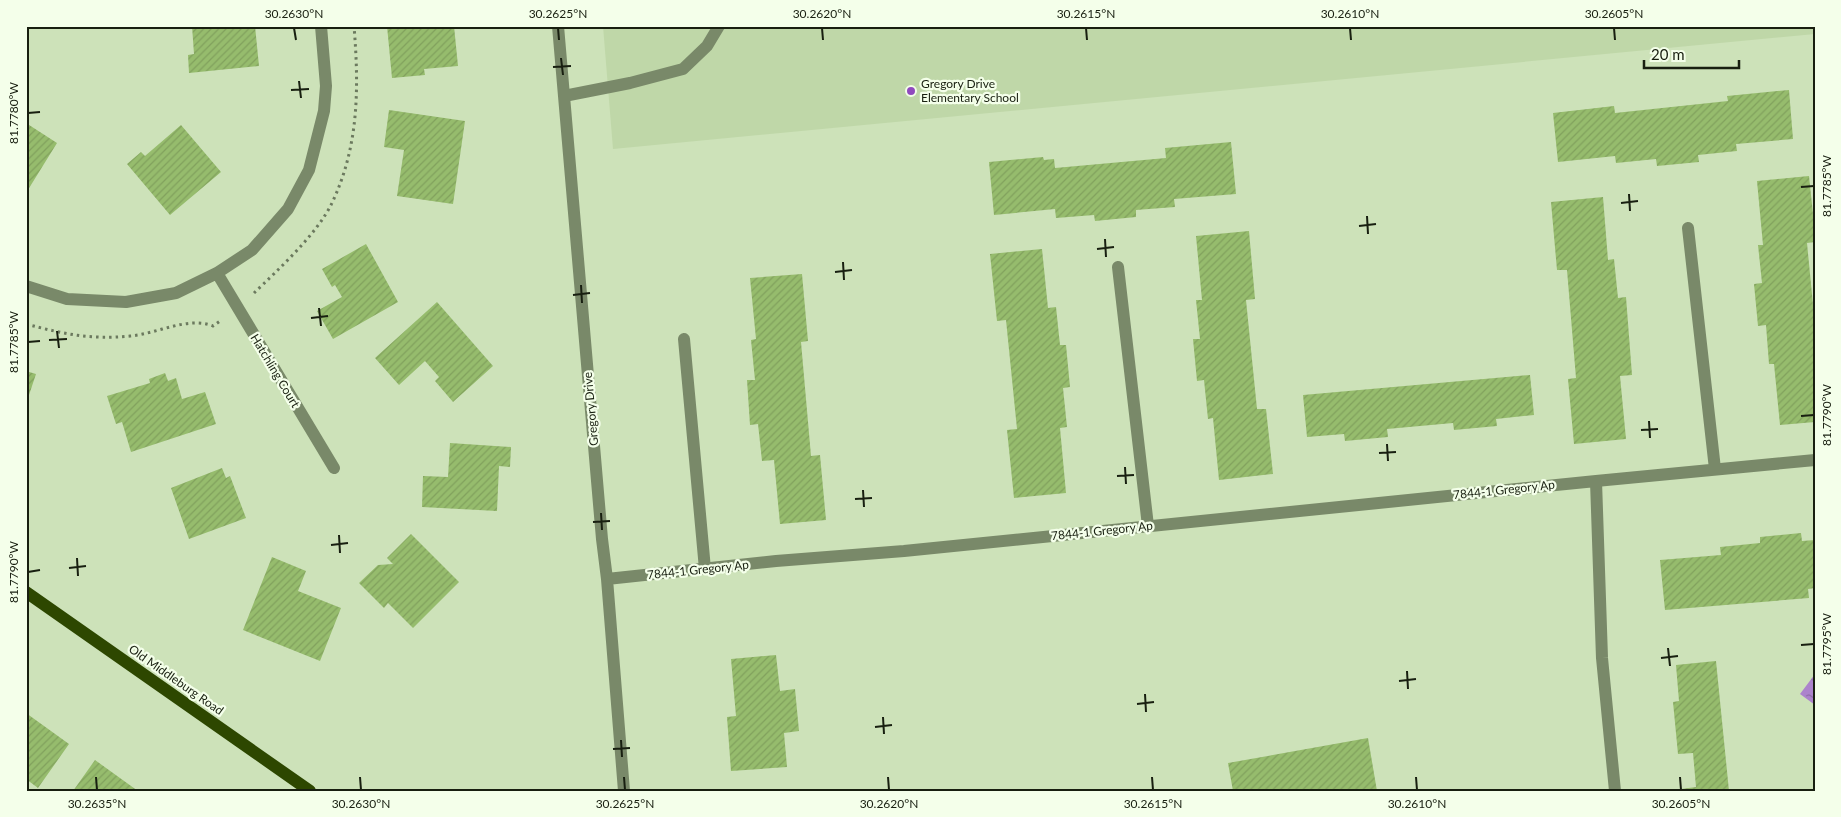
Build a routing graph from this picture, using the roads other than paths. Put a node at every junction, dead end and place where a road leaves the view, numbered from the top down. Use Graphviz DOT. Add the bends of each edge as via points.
graph roads {
  1 [pos="321,26"];
  2 [pos="558,26"];
  3 [pos="719,26"];
  4 [pos="564,96"];
  5 [pos="1688,228"];
  6 [pos="1118,267"];
  7 [pos="217,273"];
  8 [pos="26,286"];
  9 [pos="684,339"];
  10 [pos="1815,460"];
  11 [pos="334,468"];
  12 [pos="1715,469"];
  13 [pos="1596,481"];
  14 [pos="1148,526"];
  15 [pos="705,569"];
  16 [pos="607,579"];
  17 [pos="26,592"];
  18 [pos="310,791"];
  19 [pos="624,791"];
  20 [pos="1615,791"];
  1 -- 7 [label="street" via="326,86 324,111 309,170 288,209 252,250"];
  2 -- 4 [label="street, Gregory Drive"];
  3 -- 4 [label="street" via="707,46 684,69"];
  4 -- 16 [label="street, Gregory Drive"];
  5 -- 12 [label="street"];
  6 -- 14 [label="street"];
  7 -- 8 [label="street" via="176,293 126,302 68,299"];
  7 -- 11 [label="street, Hatchling Court"];
  9 -- 15 [label="street"];
  10 -- 12 [label="street, 7844-1 Gregory Ap"];
  12 -- 13 [label="street, 7844-1 Gregory Ap"];
  13 -- 14 [label="street, 7844-1 Gregory Ap"];
  13 -- 20 [label="street" via="1602,658"];
  14 -- 15 [label="street, 7844-1 Gregory Ap"];
  15 -- 16 [label="street, 7844-1 Gregory Ap"];
  16 -- 19 [label="street, Gregory Drive"];
  17 -- 18 [label="main road, Old Middleburg Road"];
}
